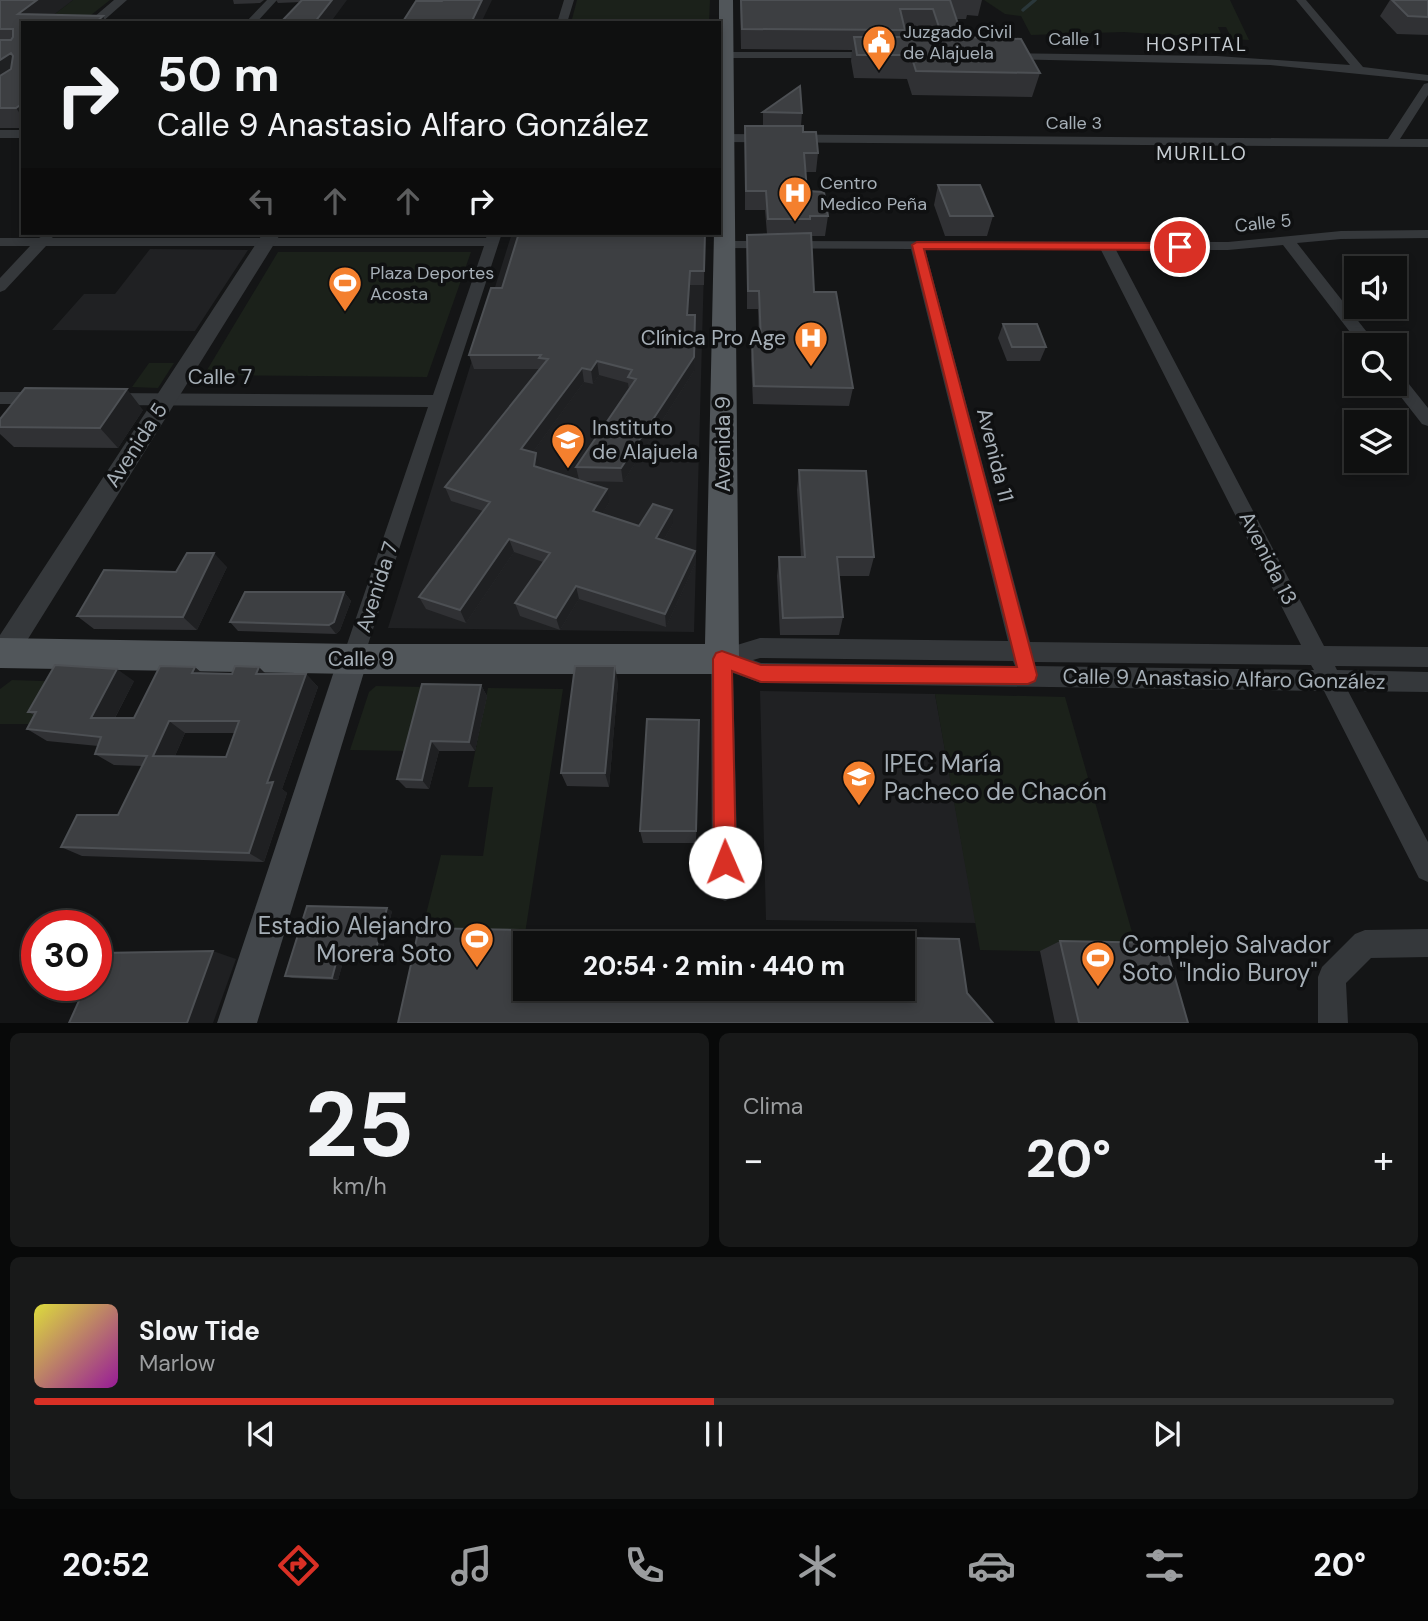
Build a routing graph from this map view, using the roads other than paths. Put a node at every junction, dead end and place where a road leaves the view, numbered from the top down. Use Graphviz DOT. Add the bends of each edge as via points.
graph roads {
  1 [pos="121,0"];
  2 [pos="272,0"];
  3 [pos="569,0"];
  4 [pos="726,0"];
  5 [pos="1301,0"];
  6 [pos="95,21"];
  7 [pos="252,21"];
  8 [pos="563,21"];
  9 [pos="722,55"];
  10 [pos="896,55"];
  11 [pos="987,56"];
  12 [pos="1359,69"];
  13 [pos="1428,78"];
  14 [pos="1428,86"];
  15 [pos="0,134"];
  16 [pos="21,134"];
  17 [pos="722,138"];
  18 [pos="1391,143"];
  19 [pos="1428,143"];
  20 [pos="1428,234"];
  21 [pos="47,237"];
  22 [pos="494,237"];
  23 [pos="269,238"];
  24 [pos="1287,240"];
  25 [pos="0,242"];
  26 [pos="724,244"];
  27 [pos="917,245"];
  28 [pos="1107,247"];
  29 [pos="0,287"];
  30 [pos="1360,333"];
  31 [pos="1407,393"];
  32 [pos="0,398"];
  33 [pos="55,398"];
  34 [pos="96,399"];
  35 [pos="165,400"];
  36 [pos="440,401"];
  37 [pos="1428,420"];
  38 [pos="1021,651"];
  39 [pos="1,655"];
  40 [pos="1320,656"];
  41 [pos="1428,657"];
  42 [pos="354,659"];
  43 [pos="722,659"];
  44 [pos="1028,675"];
  45 [pos="1332,681"];
  46 [pos="1428,682"];
  47 [pos="1428,869"];
  48 [pos="725,888"];
  49 [pos="1428,943"];
  50 [pos="237,1023"];
  51 [pos="1333,1023"];
  1 -- 6 [label="street"];
  2 -- 7 [label="street"];
  3 -- 8 [label="street"];
  4 -- 9 [label="main road, Avenida 9"];
  5 -- 12 [label="street"];
  9 -- 10 [label="street"];
  9 -- 17 [label="main road, Avenida 9"];
  11 -- 12 [label="street, Calle 1" via="1135,57"];
  12 -- 13 [label="street, Calle 1"];
  14 -- 18 [label="street"];
  15 -- 16 [label="street"];
  17 -- 18 [label="street, Calle 3"];
  17 -- 26 [label="main road, Avenida 9"];
  18 -- 19 [label="street, Calle 3"];
  20 -- 24 [label="street, Calle 5"];
  21 -- 23 [label="street"];
  21 -- 25 [label="street"];
  21 -- 29 [label="street"];
  22 -- 23 [label="street"];
  22 -- 36 [label="street, Avenida 7"];
  23 -- 35 [label="street, Avenida 5"];
  24 -- 28 [label="street, Calle 5" via="1228,246"];
  24 -- 30 [label="street"];
  26 -- 27 [label="street, Calle 5"];
  26 -- 43 [label="main road, Avenida 9"];
  27 -- 28 [label="street, Calle 5"];
  27 -- 38 [label="street, Avenida 11"];
  28 -- 40 [label="street, Avenida 13"];
  31 -- 37 [label="street"];
  32 -- 33 [label="street"];
  34 -- 35 [label="street, Calle 7"];
  35 -- 36 [label="street, Calle 7"];
  35 -- 39 [label="street, Avenida 5"];
  36 -- 42 [label="street, Avenida 7"];
  38 -- 40 [label="street, Calle 9 Anastasio Alfaro González"];
  38 -- 43 [label="street, Calle 9 Anastasio Alfaro González" via="760,648"];
  38 -- 44 [label="street, Avenida 11"];
  39 -- 42 [label="main road, Calle 9"];
  40 -- 41 [label="street, Calle 9 Anastasio Alfaro González"];
  40 -- 45 [label="street, Avenida 13"];
  42 -- 43 [label="main road, Calle 9"];
  42 -- 50 [label="main road, Avenida 7"];
  43 -- 44 [label="street, Calle 9 Anastasio Alfaro González" via="761,673"];
  43 -- 48 [label="street, Avenida 9"];
  44 -- 45 [label="street, Calle 9 Anastasio Alfaro González"];
  45 -- 46 [label="street, Calle 9 Anastasio Alfaro González"];
  45 -- 47 [label="street, Avenida 13"];
  49 -- 51 [label="street" via="1365,944 1332,977"];
}
